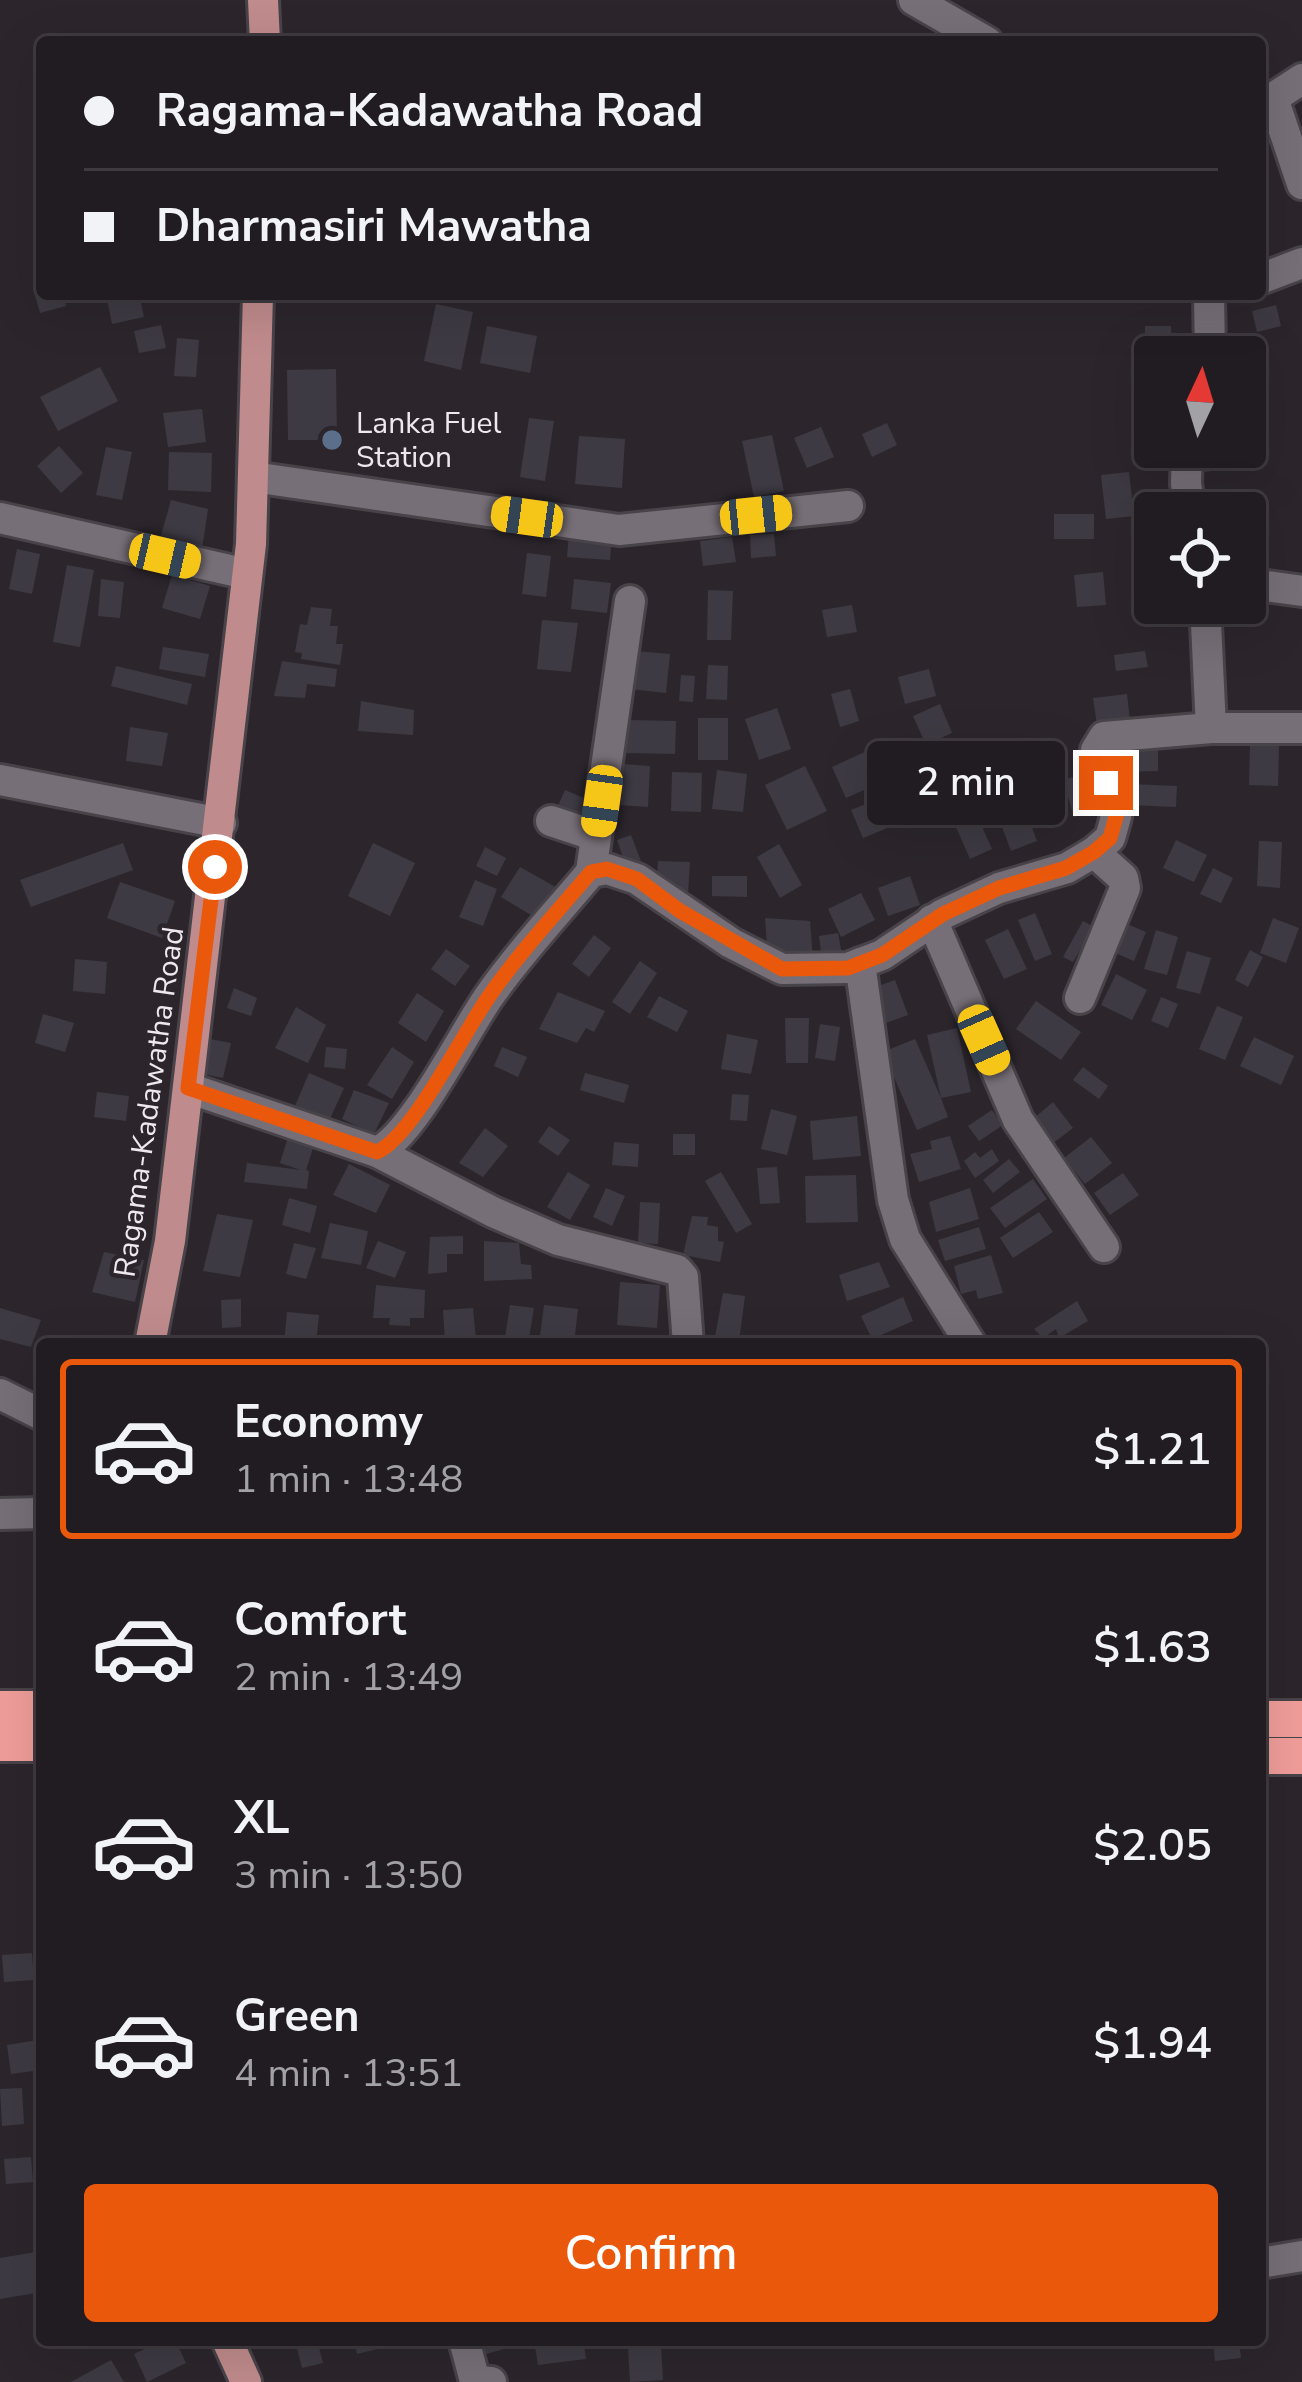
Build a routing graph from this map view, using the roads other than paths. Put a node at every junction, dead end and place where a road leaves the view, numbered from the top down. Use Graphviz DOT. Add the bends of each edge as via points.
graph roads {
  1 [pos="263,0"];
  2 [pos="914,0"];
  3 [pos="265,36"];
  4 [pos="977,36"];
  5 [pos="1302,79"];
  6 [pos="1302,184"];
  7 [pos="1302,263"];
  8 [pos="1266,277"];
  9 [pos="259,300"];
  10 [pos="1212,300"];
  11 [pos="1211,336"];
  12 [pos="253,477"];
  13 [pos="848,506"];
  14 [pos="0,518"];
  15 [pos="248,574"];
  16 [pos="1266,586"];
  17 [pos="1302,591"];
  18 [pos="629,602"];
  19 [pos="1206,624"];
  20 [pos="1211,728"];
  21 [pos="1302,728"];
  22 [pos="0,781"];
  23 [pos="551,821"];
  24 [pos="221,823"];
  25 [pos="596,836"];
  26 [pos="1094,852"];
  27 [pos="591,872"];
  28 [pos="932,920"];
  29 [pos="860,963"];
  30 [pos="1080,998"];
  31 [pos="188,1088"];
  32 [pos="377,1152"];
  33 [pos="1104,1246"];
  34 [pos="151,1338"];
  35 [pos="688,1338"];
  36 [pos="967,1338"];
  37 [pos="0,1394"];
  38 [pos="36,1412"];
  39 [pos="36,1513"];
  40 [pos="0,1514"];
  41 [pos="0,1709"];
  42 [pos="36,1709"];
  43 [pos="1266,1718"];
  44 [pos="1302,1719"];
  45 [pos="0,1743"];
  46 [pos="36,1743"];
  47 [pos="1266,1756"];
  48 [pos="1302,1756"];
  49 [pos="1302,2256"];
  50 [pos="1266,2262"];
  51 [pos="230,2346"];
  52 [pos="466,2346"];
  53 [pos="246,2382"];
  54 [pos="491,2382"];
  1 -- 3 [label="main road"];
  2 -- 4 [label="street"];
  5 -- 6 [label="street" via="1273,98"];
  7 -- 8 [label="street"];
  9 -- 12 [label="main road, Ragama-Kadawatha Road"];
  10 -- 11 [label="street"];
  12 -- 13 [label="street" via="619,530"];
  12 -- 15 [label="main road, Ragama-Kadawatha Road"];
  14 -- 15 [label="street"];
  15 -- 24 [label="main road, Ragama-Kadawatha Road"];
  16 -- 17 [label="street"];
  18 -- 25 [label="street"];
  19 -- 20 [label="street"];
  20 -- 21 [label="street"];
  20 -- 26 [label="street" via="1104,736 1096,750 1116,817 1110,838"];
  22 -- 24 [label="street"];
  23 -- 25 [label="street"];
  24 -- 31 [label="main road, Ragama-Kadawatha Road"];
  25 -- 27 [label="street"];
  26 -- 28 [label="street"];
  26 -- 30 [label="street" via="1125,888"];
  27 -- 29 [label="street" via="637,879 782,969"];
  27 -- 32 [label="street" via="487,998 397,1138"];
  28 -- 29 [label="street"];
  28 -- 33 [label="street" via="1018,1120"];
  29 -- 36 [label="street" via="893,1200 905,1239"];
  31 -- 32 [label="street"];
  31 -- 34 [label="main road, Ragama-Kadawatha Road"];
  32 -- 35 [label="street" via="557,1240 677,1270"];
  37 -- 38 [label="street"];
  39 -- 40 [label="street"];
  41 -- 42 [label="highway"];
  43 -- 44 [label="highway"];
  45 -- 46 [label="highway"];
  47 -- 48 [label="highway"];
  49 -- 50 [label="street"];
  51 -- 53 [label="main road"];
  52 -- 54 [label="street" via="475,2381"];
}
